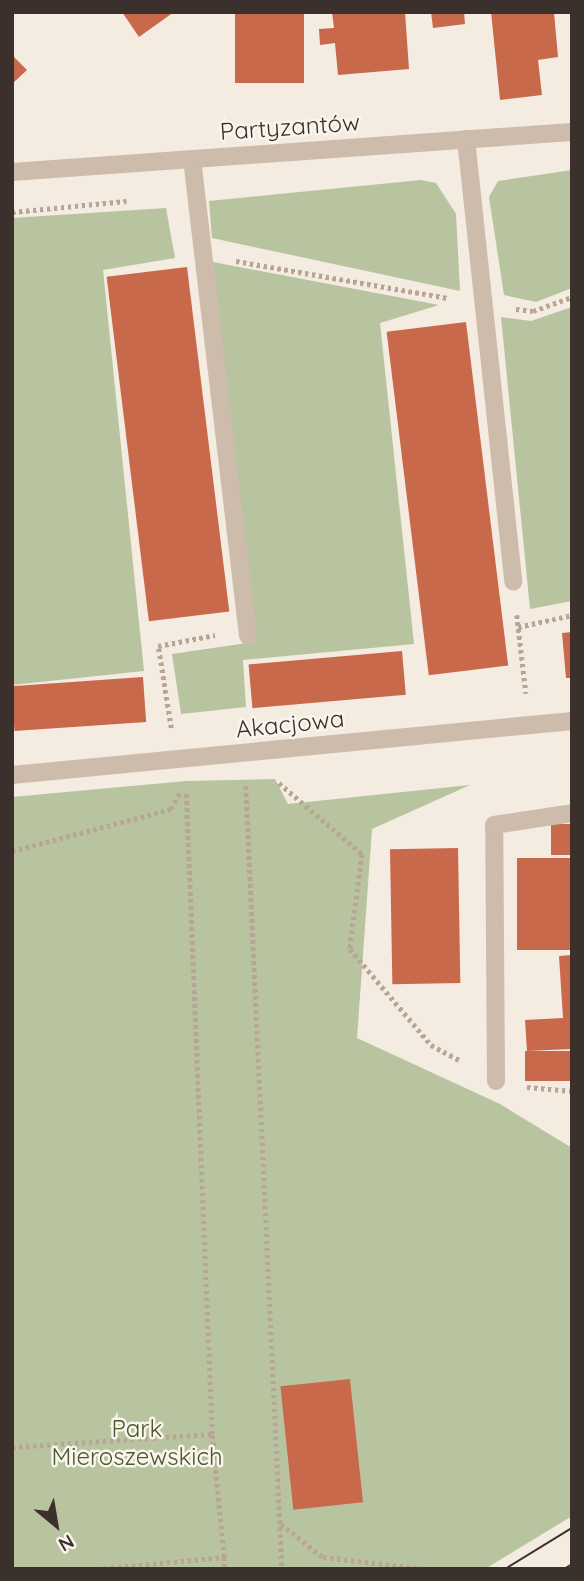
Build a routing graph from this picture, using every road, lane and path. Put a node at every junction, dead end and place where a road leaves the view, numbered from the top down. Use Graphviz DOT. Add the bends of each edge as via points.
graph roads {
  1 [pos="572,132"];
  2 [pos="466,139"];
  3 [pos="192,159"];
  4 [pos="12,172"];
  5 [pos="204,255"];
  6 [pos="571,299"];
  7 [pos="483,304"];
  8 [pos="513,582"];
  9 [pos="572,615"];
  10 [pos="519,627"];
  11 [pos="247,636"];
  12 [pos="160,660"];
  13 [pos="528,704"];
  14 [pos="572,721"];
  15 [pos="172,738"];
  16 [pos="245,754"];
  17 [pos="12,775"];
  18 [pos="572,813"];
  19 [pos="12,851"];
  20 [pos="496,1081"];
  21 [pos="572,1091"];
  22 [pos="212,1434"];
  23 [pos="12,1447"];
  24 [pos="280,1523"];
  25 [pos="224,1557"];
  26 [pos="97,1569"];
  27 [pos="225,1569"];
  28 [pos="282,1569"];
  29 [pos="426,1569"];
  1 -- 2 [label="street, Partyzantów"];
  2 -- 3 [label="street, Partyzantów"];
  2 -- 7 [label="street"];
  3 -- 4 [label="street, Partyzantów"];
  3 -- 5 [label="street"];
  5 -- 7 [label="path"];
  5 -- 11 [label="street"];
  6 -- 7 [label="path" via="533,311"];
  7 -- 8 [label="street"];
  8 -- 10 [label="path"];
  9 -- 10 [label="path"];
  10 -- 13 [label="path"];
  12 -- 15 [label="path"];
  14 -- 16 [label="street, Akacjowa"];
  16 -- 17 [label="street, Akacjowa"];
  16 -- 20 [label="path" via="362,854 350,949 431,1045"];
  16 -- 24 [label="path"];
  18 -- 20 [label="street" via="494,825"];
  19 -- 22 [label="path" via="171,809 186,781"];
  20 -- 21 [label="path"];
  22 -- 23 [label="path"];
  22 -- 25 [label="path"];
  24 -- 28 [label="path"];
  24 -- 29 [label="path" via="323,1557"];
  25 -- 26 [label="path"];
  25 -- 27 [label="path"];
}
